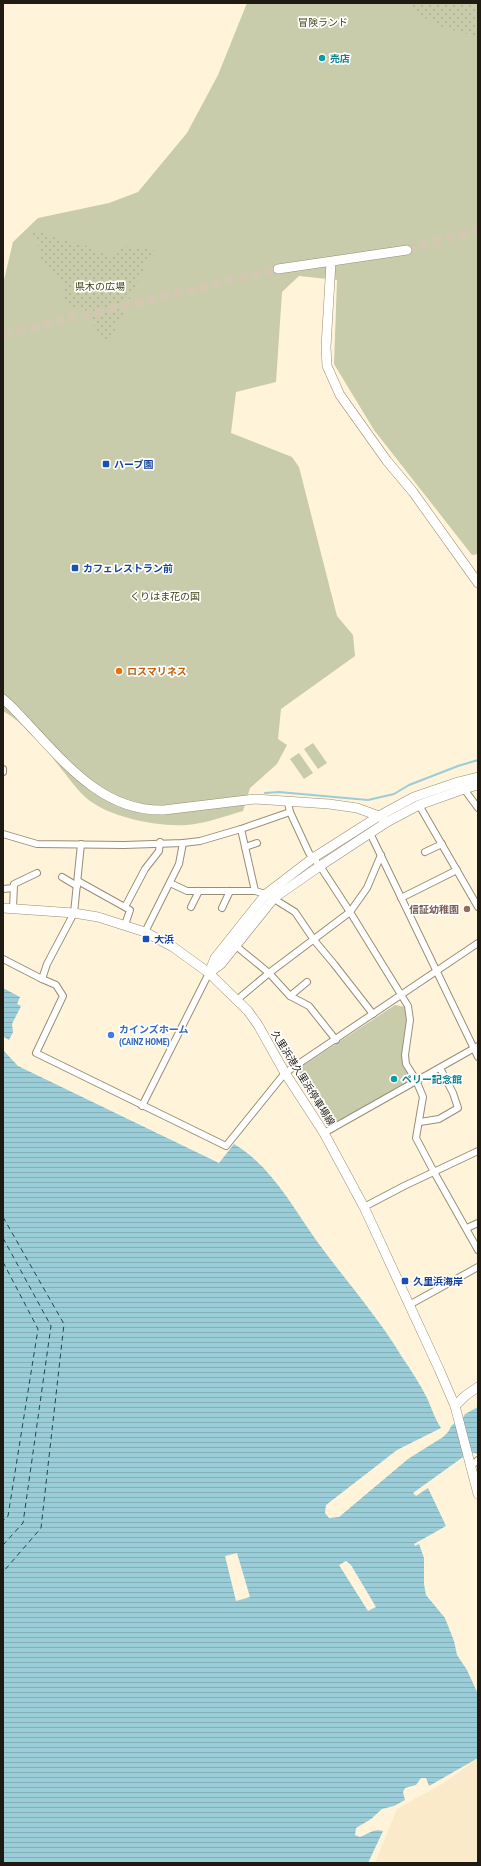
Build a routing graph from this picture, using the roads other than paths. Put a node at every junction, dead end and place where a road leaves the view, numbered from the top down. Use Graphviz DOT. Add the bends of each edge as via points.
graph roads {
  1 [pos="407,250"];
  2 [pos="331,262"];
  3 [pos="278,269"];
  4 [pos="478,582"];
  5 [pos="3,699"];
  6 [pos="478,777"];
  7 [pos="478,785"];
  8 [pos="464,788"];
  9 [pos="419,806"];
  10 [pos="289,807"];
  11 [pos="478,808"];
  12 [pos="379,816"];
  13 [pos="387,822"];
  14 [pos="241,829"];
  15 [pos="370,833"];
  16 [pos="3,834"];
  17 [pos="160,842"];
  18 [pos="183,842"];
  19 [pos="257,843"];
  20 [pos="81,844"];
  21 [pos="442,844"];
  22 [pos="245,848"];
  23 [pos="425,852"];
  24 [pos="381,855"];
  25 [pos="313,858"];
  26 [pos="320,866"];
  27 [pos="457,870"];
  28 [pos="37,873"];
  29 [pos="62,877"];
  30 [pos="170,883"];
  31 [pos="14,884"];
  32 [pos="77,884"];
  33 [pos="3,889"];
  34 [pos="230,891"];
  35 [pos="255,891"];
  36 [pos="199,892"];
  37 [pos="266,894"];
  38 [pos="274,898"];
  39 [pos="401,898"];
  40 [pos="125,906"];
  41 [pos="191,907"];
  42 [pos="478,907"];
  43 [pos="3,908"];
  44 [pos="13,908"];
  45 [pos="222,908"];
  46 [pos="74,912"];
  47 [pos="350,912"];
  48 [pos="125,925"];
  49 [pos="145,932"];
  50 [pos="314,940"];
  51 [pos="478,943"];
  52 [pos="236,946"];
  53 [pos="3,960"];
  54 [pos="437,972"];
  55 [pos="209,973"];
  56 [pos="269,973"];
  57 [pos="42,978"];
  58 [pos="307,982"];
  59 [pos="402,995"];
  60 [pos="290,996"];
  61 [pos="238,999"];
  62 [pos="373,1014"];
  63 [pos="336,1040"];
  64 [pos="476,1047"];
  65 [pos="478,1057"];
  66 [pos="440,1068"];
  67 [pos="285,1073"];
  68 [pos="416,1080"];
  69 [pos="142,1106"];
  70 [pos="420,1122"];
  71 [pos="324,1133"];
  72 [pos="478,1151"];
  73 [pos="434,1172"];
  74 [pos="364,1207"];
  75 [pos="478,1223"];
  76 [pos="467,1228"];
  77 [pos="478,1250"];
  78 [pos="478,1267"];
  79 [pos="409,1305"];
  80 [pos="478,1388"];
  81 [pos="478,1394"];
  82 [pos="455,1406"];
  83 [pos="472,1461"];
  84 [pos="478,1494"];
  1 -- 2 [label="street"];
  2 -- 3 [label="street"];
  2 -- 4 [label="street" via="327,366 340,396"];
  5 -- 10 [label="street" via="91,786 117,802 148,810 181,809 243,800"];
  6 -- 12 [label="street" via="414,797"];
  7 -- 8 [label="street"];
  8 -- 9 [label="street"];
  8 -- 11 [label="street"];
  9 -- 13 [label="street"];
  9 -- 21 [label="street"];
  10 -- 12 [label="street" via="329,804 357,808"];
  10 -- 14 [label="street"];
  10 -- 25 [label="street" via="299,834"];
  12 -- 13 [label="street"];
  12 -- 25 [label="street"];
  13 -- 15 [label="street"];
  14 -- 18 [label="street" via="200,841"];
  14 -- 22 [label="street"];
  15 -- 24 [label="street"];
  15 -- 26 [label="street"];
  16 -- 20 [label="street" via="37,844"];
  17 -- 18 [label="street"];
  17 -- 20 [label="street" via="124,845"];
  17 -- 40 [label="street" via="159,851 145,869"];
  18 -- 30 [label="street" via="179,864"];
  19 -- 22 [label="street"];
  20 -- 32 [label="street"];
  21 -- 23 [label="street"];
  21 -- 27 [label="street"];
  22 -- 35 [label="street"];
  24 -- 39 [label="street"];
  24 -- 47 [label="street" via="367,888"];
  25 -- 26 [label="street"];
  25 -- 37 [label="street"];
  26 -- 38 [label="street"];
  26 -- 47 [label="street"];
  27 -- 39 [label="street"];
  27 -- 42 [label="street"];
  28 -- 31 [label="street"];
  29 -- 32 [label="street"];
  30 -- 36 [label="street" via="188,891"];
  30 -- 49 [label="street"];
  31 -- 33 [label="street" via="14,888"];
  31 -- 44 [label="street"];
  32 -- 40 [label="street"];
  32 -- 46 [label="street"];
  34 -- 35 [label="street"];
  34 -- 36 [label="street"];
  34 -- 45 [label="street"];
  35 -- 37 [label="street"];
  36 -- 41 [label="street"];
  37 -- 38 [label="street"];
  37 -- 55 [label="street" via="215,958"];
  38 -- 50 [label="street" via="295,912"];
  38 -- 52 [label="street"];
  39 -- 54 [label="street"];
  40 -- 48 [label="street" via="130,910"];
  43 -- 44 [label="street, 久里浜港久里浜停車場線"];
  44 -- 46 [label="street, 久里浜港久里浜停車場線"];
  46 -- 48 [label="street, 久里浜港久里浜停車場線"];
  46 -- 57 [label="street"];
  47 -- 50 [label="street"];
  47 -- 59 [label="street"];
  48 -- 49 [label="street, 久里浜港久里浜停車場線"];
  49 -- 55 [label="street, 久里浜港久里浜停車場線" via="173,947"];
  50 -- 56 [label="street"];
  50 -- 62 [label="street"];
  51 -- 54 [label="street"];
  52 -- 55 [label="street" via="221,964"];
  52 -- 56 [label="street"];
  53 -- 57 [label="street"];
  54 -- 59 [label="street"];
  54 -- 64 [label="street"];
  55 -- 61 [label="street, 久里浜港久里浜停車場線"];
  55 -- 69 [label="street"];
  56 -- 60 [label="street"];
  56 -- 61 [label="street"];
  57 -- 69 [label="street" via="56,985 63,996 36,1053"];
  58 -- 60 [label="street"];
  59 -- 62 [label="street"];
  59 -- 68 [label="street" via="410,1011 406,1064"];
  60 -- 63 [label="street" via="309,1006"];
  61 -- 67 [label="street, 久里浜港久里浜停車場線" via="258,1025"];
  62 -- 63 [label="street"];
  63 -- 67 [label="street"];
  64 -- 65 [label="street"];
  64 -- 66 [label="street"];
  66 -- 68 [label="street"];
  66 -- 70 [label="street" via="458,1108 439,1119"];
  67 -- 69 [label="street" via="226,1146"];
  67 -- 71 [label="street, 久里浜港久里浜停車場線"];
  68 -- 70 [label="street" via="423,1097"];
  68 -- 71 [label="street"];
  70 -- 73 [label="street" via="416,1138"];
  71 -- 74 [label="street, 久里浜港久里浜停車場線"];
  72 -- 73 [label="street"];
  73 -- 74 [label="street"];
  73 -- 76 [label="street"];
  74 -- 79 [label="street, 久里浜港久里浜停車場線"];
  75 -- 76 [label="street"];
  76 -- 77 [label="street"];
  78 -- 79 [label="street"];
  79 -- 82 [label="street, 久里浜港久里浜停車場線"];
  80 -- 82 [label="street"];
  81 -- 82 [label="street" via="467,1402"];
  82 -- 83 [label="street, 久里浜港久里浜停車場線"];
  83 -- 84 [label="street, 久里浜港久里浜停車場線"];
}
